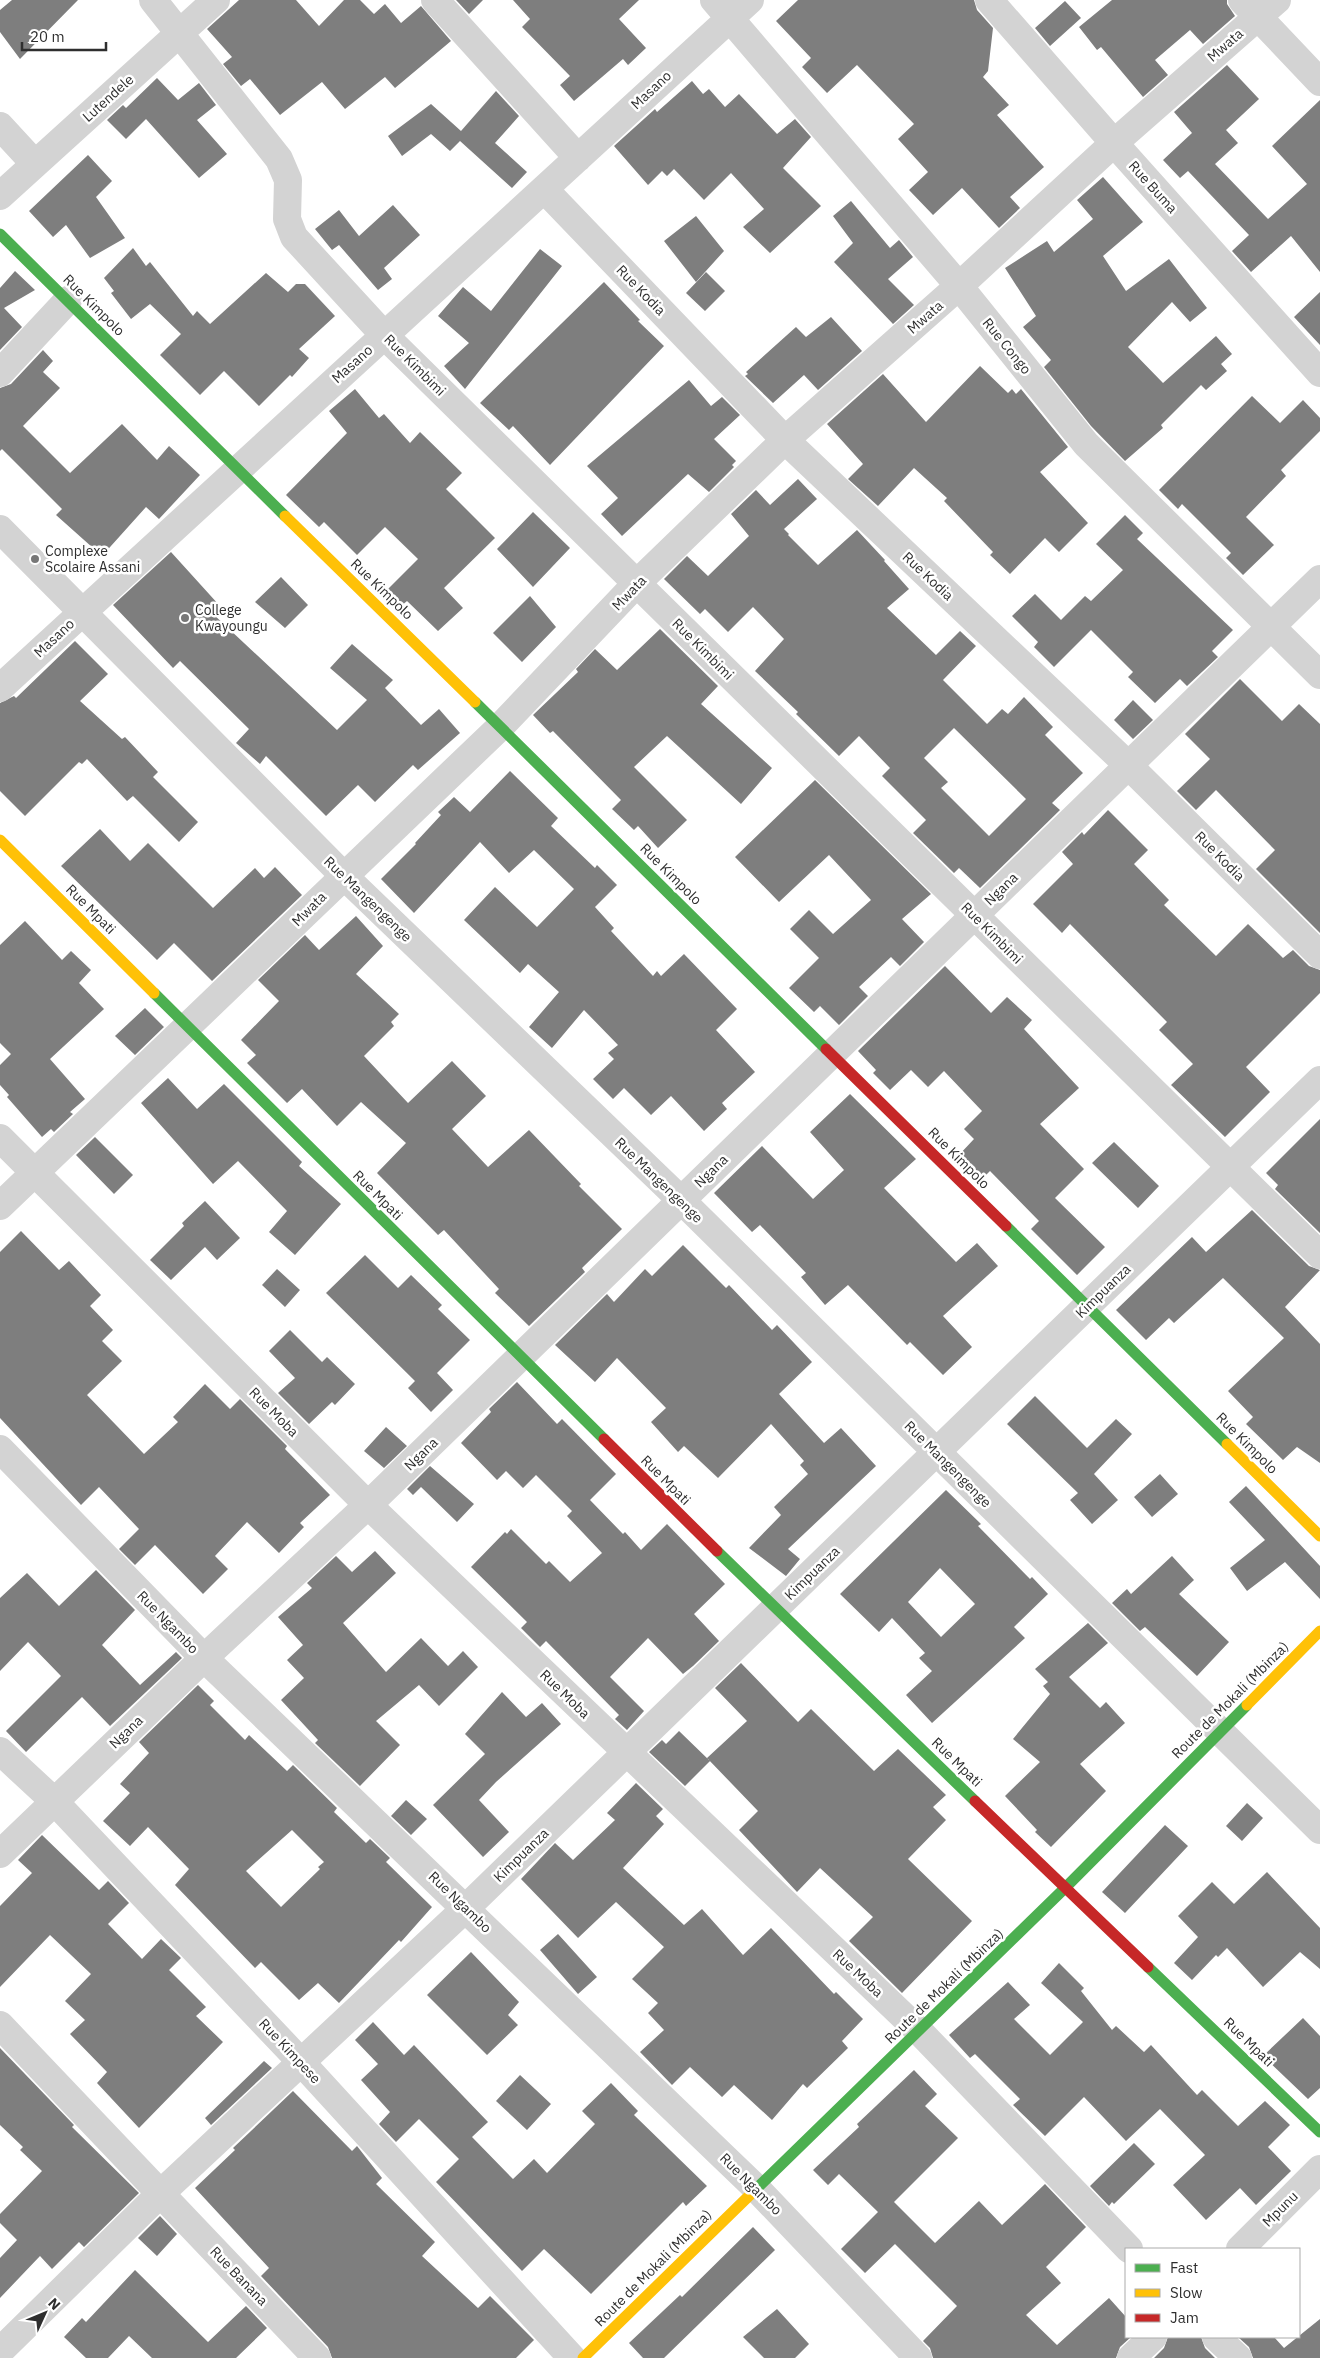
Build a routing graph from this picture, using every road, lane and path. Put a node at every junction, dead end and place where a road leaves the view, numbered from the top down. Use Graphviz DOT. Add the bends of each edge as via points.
graph roads {
  1 [pos="153,0"];
  2 [pos="216,0"];
  3 [pos="435,0"];
  4 [pos="989,0"];
  5 [pos="731,6"];
  6 [pos="1258,6"];
  7 [pos="181,32"];
  8 [pos="1320,82"];
  9 [pos="0,126"];
  10 [pos="1114,143"];
  11 [pos="578,158"];
  12 [pos="35,164"];
  13 [pos="544,188"];
  14 [pos="0,196"];
  15 [pos="0,234"];
  16 [pos="959,286"];
  17 [pos="68,300"];
  18 [pos="384,335"];
  19 [pos="0,373"];
  20 [pos="1320,373"];
  21 [pos="785,440"];
  22 [pos="238,468"];
  23 [pos="0,529"];
  24 [pos="1320,579"];
  25 [pos="637,583"];
  26 [pos="84,611"];
  27 [pos="1271,626"];
  28 [pos="1320,675"];
  29 [pos="0,688"];
  30 [pos="501,726"];
  31 [pos="1128,766"];
  32 [pos="0,840"];
  33 [pos="343,875"];
  34 [pos="974,916"];
  35 [pos="1320,955"];
  36 [pos="189,1027"];
  37 [pos="832,1054"];
  38 [pos="1320,1080"];
  39 [pos="0,1138"];
  40 [pos="1230,1168"];
  41 [pos="36,1174"];
  42 [pos="681,1200"];
  43 [pos="0,1206"];
  44 [pos="1320,1255"];
  45 [pos="1088,1306"];
  46 [pos="520,1357"];
  47 [pos="0,1449"];
  48 [pos="937,1452"];
  49 [pos="368,1505"];
  50 [pos="1320,1536"];
  51 [pos="775,1609"];
  52 [pos="1320,1631"];
  53 [pos="204,1658"];
  54 [pos="1219,1731"];
  55 [pos="0,1750"];
  56 [pos="626,1753"];
  57 [pos="54,1801"];
  58 [pos="1320,1830"];
  59 [pos="0,1854"];
  60 [pos="1066,1887"];
  61 [pos="466,1908"];
  62 [pos="0,2025"];
  63 [pos="919,2031"];
  64 [pos="301,2062"];
  65 [pos="1320,2132"];
  66 [pos="1320,2170"];
  67 [pos="756,2188"];
  68 [pos="160,2194"];
  69 [pos="1128,2248"];
  70 [pos="1241,2248"];
  71 [pos="1151,2338"];
  72 [pos="1217,2338"];
  73 [pos="0,2351"];
  74 [pos="317,2358"];
  75 [pos="572,2358"];
  76 [pos="584,2358"];
  77 [pos="918,2358"];
  78 [pos="1131,2358"];
  79 [pos="1238,2358"];
  1 -- 7 [label="street, Rue Kimbimi"];
  2 -- 7 [label="street, Lutendele"];
  3 -- 11 [label="street"];
  4 -- 10 [label="street, Rue Buma"];
  5 -- 11 [label="street, Masano"];
  5 -- 16 [label="street, Rue Congo"];
  6 -- 8 [label="street"];
  6 -- 10 [label="street, Mwata"];
  7 -- 12 [label="street, Lutendele"];
  7 -- 18 [label="street, Rue Kimbimi" via="279,159 288,180 287,219 294,237"];
  9 -- 12 [label="street"];
  10 -- 16 [label="street, Mwata"];
  10 -- 20 [label="street, Rue Buma"];
  11 -- 13 [label="street, Masano"];
  12 -- 14 [label="street, Lutendele"];
  13 -- 18 [label="street, Masano"];
  13 -- 21 [label="street, Rue Kodia"];
  15 -- 17 [label="street, Rue Kimpolo"];
  16 -- 21 [label="street, Mwata"];
  16 -- 27 [label="street, Rue Congo" via="1086,444"];
  17 -- 19 [label="street"];
  17 -- 22 [label="street, Rue Kimpolo"];
  18 -- 22 [label="street, Masano"];
  18 -- 25 [label="street, Rue Kimbimi"];
  21 -- 25 [label="street, Mwata"];
  21 -- 31 [label="street, Rue Kodia"];
  22 -- 26 [label="street, Masano"];
  22 -- 30 [label="street, Rue Kimpolo"];
  23 -- 26 [label="street, Rue Mangengenge"];
  24 -- 27 [label="street, Ngana"];
  25 -- 30 [label="street, Mwata"];
  25 -- 34 [label="street, Rue Kimbimi"];
  26 -- 29 [label="street, Masano"];
  26 -- 33 [label="street, Rue Mangengenge"];
  27 -- 28 [label="street, Rue Congo"];
  27 -- 31 [label="street, Ngana"];
  30 -- 33 [label="street, Mwata"];
  30 -- 37 [label="street, Rue Kimpolo"];
  31 -- 34 [label="street, Ngana"];
  31 -- 35 [label="street, Rue Kodia"];
  32 -- 36 [label="street, Rue Mpati"];
  33 -- 36 [label="street, Mwata"];
  33 -- 42 [label="street, Rue Mangengenge"];
  34 -- 37 [label="street, Ngana"];
  34 -- 40 [label="street, Rue Kimbimi"];
  36 -- 41 [label="street, Mwata"];
  36 -- 46 [label="street, Rue Mpati"];
  37 -- 42 [label="street, Ngana"];
  37 -- 45 [label="street, Rue Kimpolo"];
  38 -- 40 [label="street, Kimpuanza"];
  39 -- 41 [label="street, Rue Moba"];
  40 -- 44 [label="street, Rue Kimbimi"];
  40 -- 45 [label="street, Kimpuanza"];
  41 -- 43 [label="street, Mwata"];
  41 -- 49 [label="street, Rue Moba"];
  42 -- 46 [label="street, Ngana"];
  42 -- 48 [label="street, Rue Mangengenge"];
  45 -- 48 [label="street, Kimpuanza"];
  45 -- 50 [label="street, Rue Kimpolo"];
  46 -- 49 [label="street, Ngana"];
  46 -- 51 [label="street, Rue Mpati"];
  47 -- 53 [label="street, Rue Ngambo"];
  48 -- 51 [label="street, Kimpuanza"];
  48 -- 54 [label="street, Rue Mangengenge"];
  49 -- 53 [label="street, Ngana"];
  49 -- 56 [label="street, Rue Moba"];
  51 -- 56 [label="street, Kimpuanza"];
  51 -- 60 [label="street, Rue Mpati"];
  52 -- 54 [label="street, Route de Mokali (Mbinza)"];
  53 -- 57 [label="street, Ngana"];
  53 -- 61 [label="street, Rue Ngambo"];
  54 -- 58 [label="street, Rue Mangengenge"];
  54 -- 60 [label="street, Route de Mokali (Mbinza)"];
  55 -- 57 [label="street, Rue Kimpese"];
  56 -- 61 [label="street, Kimpuanza"];
  56 -- 63 [label="street, Rue Moba"];
  57 -- 59 [label="street, Ngana"];
  57 -- 64 [label="street, Rue Kimpese"];
  60 -- 63 [label="street, Route de Mokali (Mbinza)"];
  60 -- 65 [label="street, Rue Mpati"];
  61 -- 64 [label="street, Kimpuanza"];
  61 -- 67 [label="street, Rue Ngambo"];
  62 -- 68 [label="street, Rue Banana"];
  63 -- 67 [label="street, Route de Mokali (Mbinza)"];
  63 -- 69 [label="street, Rue Moba"];
  64 -- 68 [label="street, Kimpuanza"];
  64 -- 75 [label="street, Rue Kimpese"];
  66 -- 70 [label="street, Mpunu"];
  67 -- 76 [label="street, Route de Mokali (Mbinza)"];
  67 -- 77 [label="street, Rue Ngambo"];
  68 -- 73 [label="street, Kimpuanza"];
  68 -- 74 [label="street, Rue Banana"];
  71 -- 78 [label="street"];
  72 -- 79 [label="street"];
}
